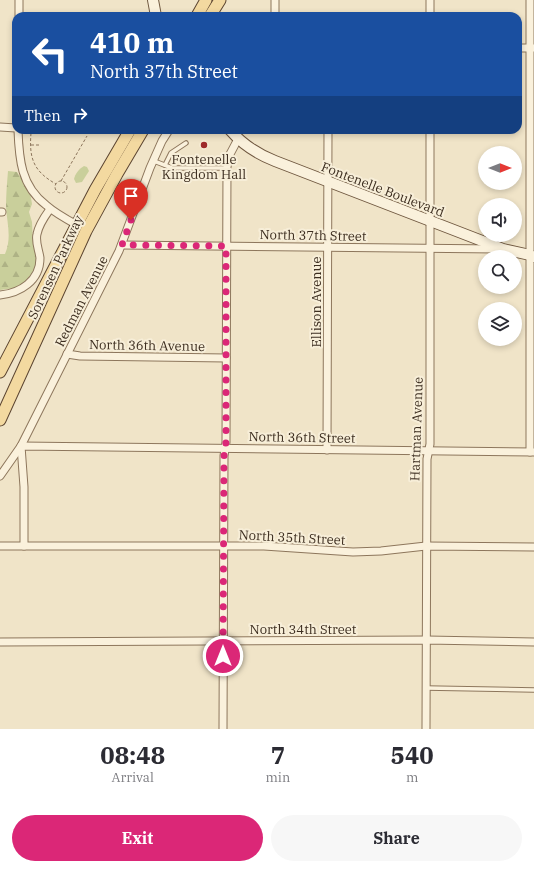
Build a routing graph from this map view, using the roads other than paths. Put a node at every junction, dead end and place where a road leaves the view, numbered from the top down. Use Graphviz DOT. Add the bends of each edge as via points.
graph roads {
  1 [pos="19,0"];
  2 [pos="153,0"];
  3 [pos="206,0"];
  4 [pos="220,0"];
  5 [pos="275,0"];
  6 [pos="430,0"];
  7 [pos="530,0"];
  8 [pos="19,12"];
  9 [pos="155,12"];
  10 [pos="199,12"];
  11 [pos="212,12"];
  12 [pos="275,12"];
  13 [pos="430,12"];
  14 [pos="532,48"];
  15 [pos="0,127"];
  16 [pos="12,129"];
  17 [pos="18,134"];
  18 [pos="128,134"];
  19 [pos="141,134"];
  20 [pos="167,134"];
  21 [pos="234,134"];
  22 [pos="328,134"];
  23 [pos="430,134"];
  24 [pos="238,139"];
  25 [pos="186,143"];
  26 [pos="152,161"];
  27 [pos="165,165"];
  28 [pos="227,168"];
  29 [pos="328,181"];
  30 [pos="50,208"];
  31 [pos="430,221"];
  32 [pos="77,225"];
  33 [pos="122,245"];
  34 [pos="226,246"];
  35 [pos="328,247"];
  36 [pos="431,248"];
  37 [pos="503,249"];
  38 [pos="78,250"];
  39 [pos="533,255"];
  40 [pos="0,295"];
  41 [pos="67,354"];
  42 [pos="226,358"];
  43 [pos="0,372"];
  44 [pos="0,420"];
  45 [pos="21,446"];
  46 [pos="225,449"];
  47 [pos="328,450"];
  48 [pos="429,451"];
  49 [pos="532,452"];
  50 [pos="0,476"];
  51 [pos="0,546"];
  52 [pos="24,546"];
  53 [pos="224,546"];
  54 [pos="426,546"];
  55 [pos="534,547"];
  56 [pos="427,640"];
  57 [pos="223,641"];
  58 [pos="0,642"];
  59 [pos="534,642"];
  60 [pos="426,688"];
  61 [pos="534,690"];
  62 [pos="223,729"];
  63 [pos="426,729"];
  1 -- 8 [label="street"];
  2 -- 9 [label="main road"];
  3 -- 10 [label="main road"];
  4 -- 11 [label="main road"];
  5 -- 12 [label="street"];
  6 -- 13 [label="street"];
  7 -- 14 [label="street"];
  14 -- 39 [label="street"];
  15 -- 16 [label="street"];
  17 -- 30 [label="street" via="23,173 34,193"];
  18 -- 32 [label="main road, Sorensen Parkway"];
  19 -- 38 [label="main road, Sorensen Parkway"];
  20 -- 26 [label="street, Redman Avenue"];
  21 -- 24 [label="main road, Fontenelle Boulevard"];
  22 -- 29 [label="street, Ellison Avenue"];
  23 -- 31 [label="street, Hartman Avenue"];
  24 -- 28 [label="street" via="228,156"];
  24 -- 29 [label="main road, Fontenelle Boulevard" via="263,156"];
  25 -- 27 [label="lane" via="171,153"];
  26 -- 27 [label="lane"];
  26 -- 33 [label="street, Redman Avenue"];
  27 -- 28 [label="lane" via="172,168"];
  28 -- 34 [label="street"];
  29 -- 31 [label="main road, Fontenelle Boulevard"];
  29 -- 35 [label="street, Ellison Avenue"];
  30 -- 32 [label="street"];
  30 -- 40 [label="street" via="37,234 40,262 35,275 21,290"];
  31 -- 36 [label="street, Hartman Avenue"];
  31 -- 37 [label="main road, Fontenelle Boulevard"];
  32 -- 38 [label="main road" via="81,233"];
  32 -- 43 [label="main road, Sorensen Parkway"];
  33 -- 34 [label="street, North 37th Street"];
  33 -- 41 [label="street, Redman Avenue"];
  34 -- 35 [label="street, North 37th Street"];
  34 -- 42 [label="street"];
  35 -- 36 [label="street, North 37th Street"];
  35 -- 47 [label="street, Ellison Avenue"];
  36 -- 37 [label="street, North 37th Street"];
  36 -- 48 [label="street, Hartman Avenue"];
  37 -- 39 [label="main road, Fontenelle Boulevard"];
  38 -- 44 [label="main road, Sorensen Parkway"];
  39 -- 49 [label="street"];
  41 -- 42 [label="street, North 36th Avenue"];
  41 -- 45 [label="street, Redman Avenue"];
  42 -- 46 [label="street"];
  45 -- 46 [label="street, North 36th Street"];
  45 -- 50 [label="street, Redman Avenue"];
  45 -- 52 [label="street"];
  46 -- 47 [label="street, North 36th Street"];
  46 -- 53 [label="street"];
  47 -- 48 [label="street, North 36th Street"];
  48 -- 49 [label="street, North 36th Street"];
  48 -- 54 [label="street, Hartman Avenue" via="426,459"];
  51 -- 52 [label="street, North 35th Street"];
  52 -- 53 [label="street, North 35th Street"];
  53 -- 54 [label="street, North 35th Street" via="289,547 353,552"];
  53 -- 57 [label="street"];
  54 -- 55 [label="street, North 35th Street"];
  54 -- 56 [label="street, Hartman Avenue"];
  56 -- 57 [label="street, North 34th Street"];
  56 -- 59 [label="street, North 34th Street"];
  56 -- 60 [label="street, Hartman Avenue"];
  57 -- 58 [label="street, North 34th Street"];
  57 -- 62 [label="street"];
  60 -- 61 [label="lane"];
  60 -- 63 [label="street, Hartman Avenue"];
}
